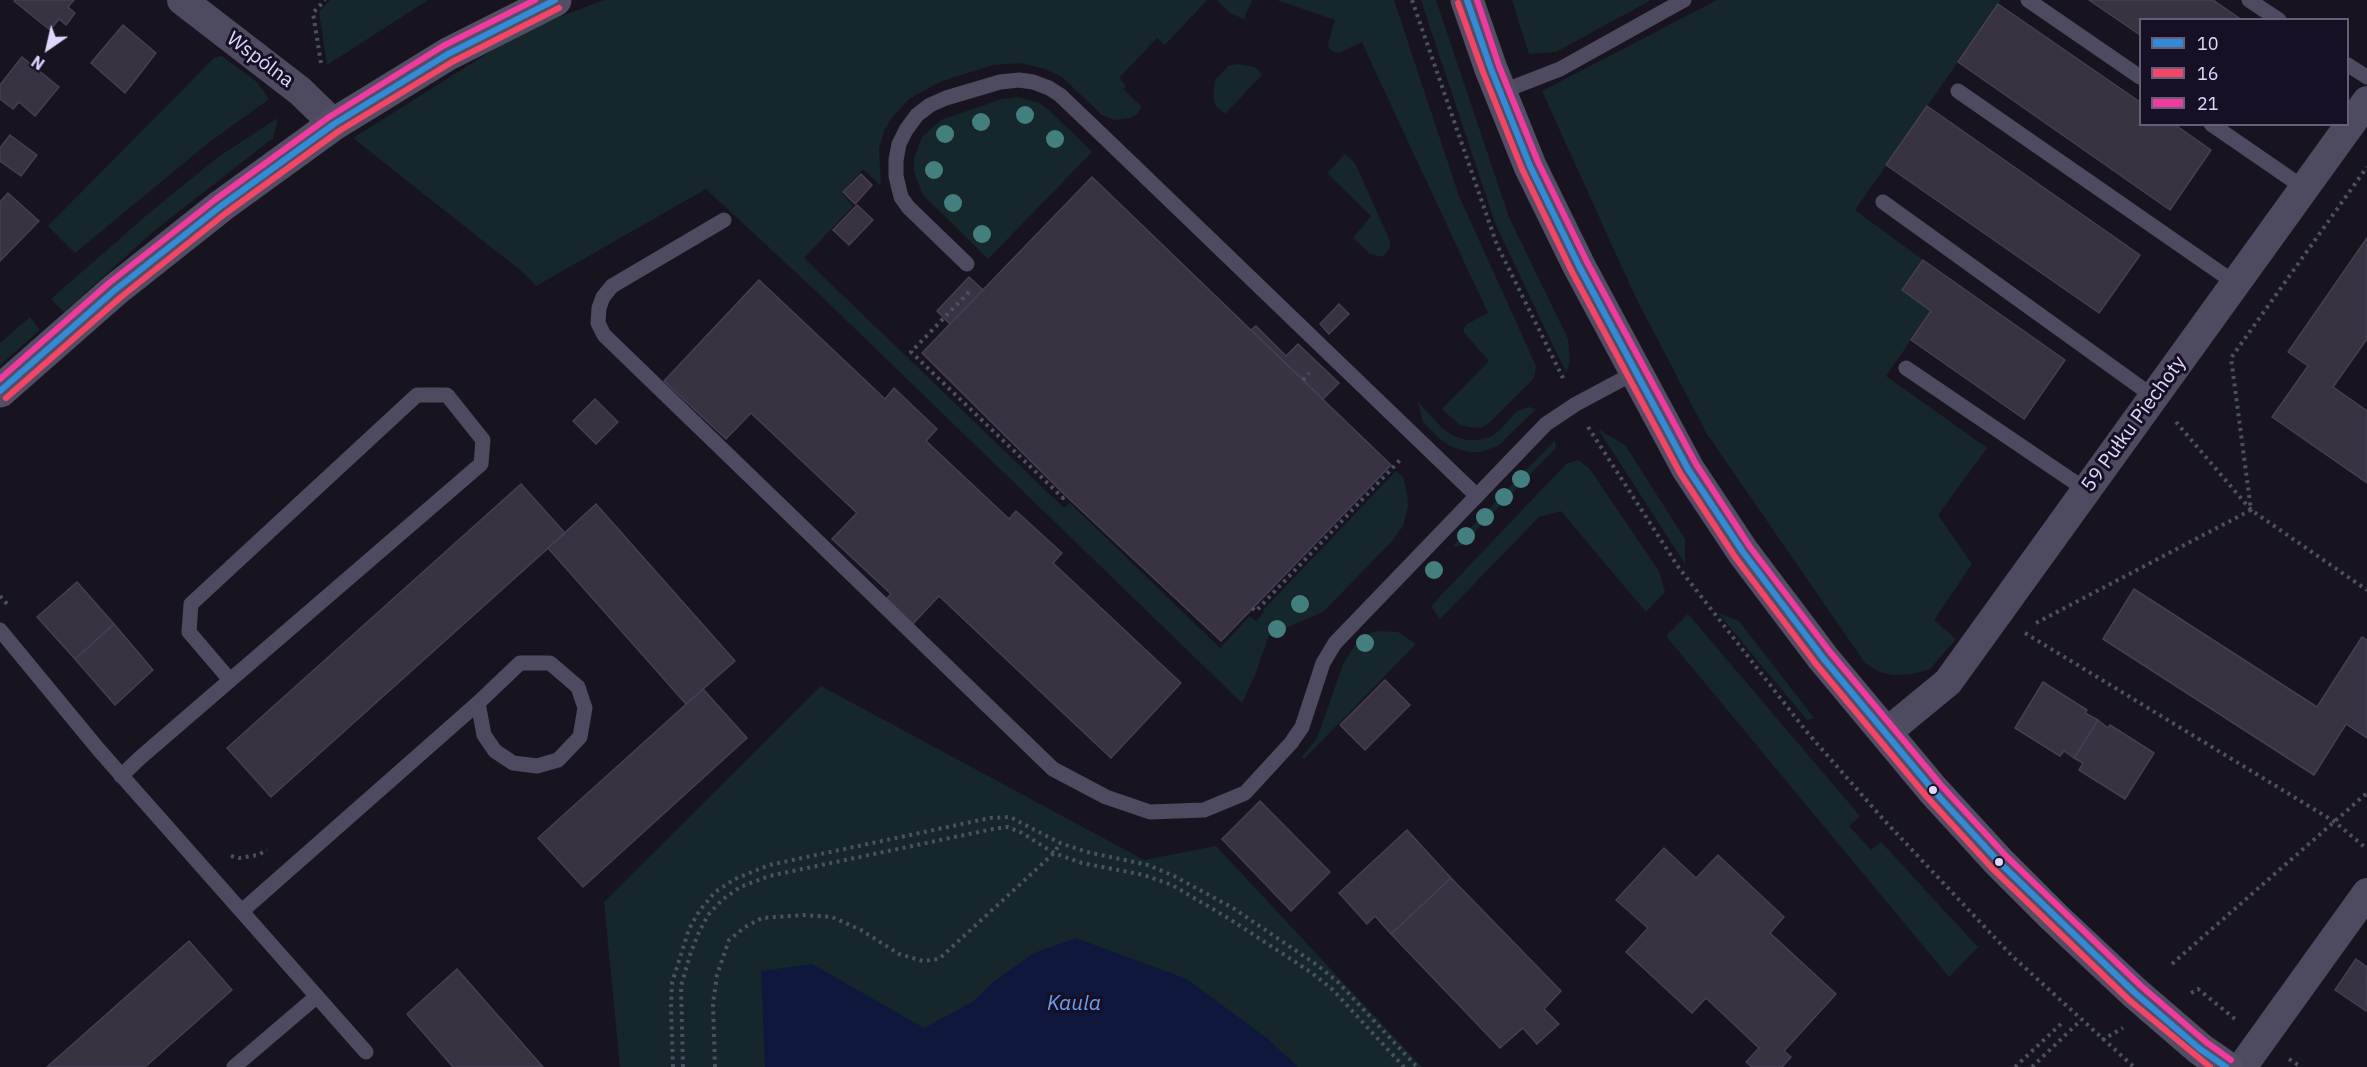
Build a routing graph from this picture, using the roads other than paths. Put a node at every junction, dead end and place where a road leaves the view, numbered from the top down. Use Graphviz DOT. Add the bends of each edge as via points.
graph roads {
  1 [pos="182,0"];
  2 [pos="555,0"];
  3 [pos="1467,0"];
  4 [pos="1684,0"];
  5 [pos="2028,0"];
  6 [pos="2249,0"];
  7 [pos="2276,18"];
  8 [pos="2349,65"];
  9 [pos="2139,76"];
  10 [pos="2367,77"];
  11 [pos="1958,91"];
  12 [pos="1501,92"];
  13 [pos="2367,101"];
  14 [pos="334,124"];
  15 [pos="2214,126"];
  16 [pos="2349,126"];
  17 [pos="2349,126"];
  18 [pos="2304,188"];
  19 [pos="1883,202"];
  20 [pos="724,220"];
  21 [pos="967,264"];
  22 [pos="2235,283"];
  23 [pos="1906,368"];
  24 [pos="1636,372"];
  25 [pos="0,391"];
  26 [pos="2154,397"];
  27 [pos="2086,490"];
  28 [pos="1477,496"];
  29 [pos="0,630"];
  30 [pos="230,680"];
  31 [pos="478,703"];
  32 [pos="1886,733"];
  33 [pos="121,776"];
  34 [pos="2367,893"];
  35 [pos="242,911"];
  36 [pos="316,997"];
  37 [pos="366,1052"];
  38 [pos="2204,1061"];
  39 [pos="234,1067"];
  40 [pos="2242,1067"];
  1 -- 14 [label="street, Wspólna" via="300,91"];
  2 -- 14 [label="street" via="448,54"];
  3 -- 12 [label="street"];
  4 -- 12 [label="lane" via="1560,69"];
  5 -- 9 [label="lane"];
  6 -- 7 [label="lane"];
  8 -- 10 [label="lane"];
  11 -- 22 [label="lane"];
  12 -- 24 [label="street" via="1530,166"];
  13 -- 16 [label="street, 59 Pułku Piechoty"];
  14 -- 25 [label="street" via="115,290"];
  15 -- 18 [label="lane"];
  17 -- 18 [label="street, 59 Pułku Piechoty"];
  18 -- 22 [label="street, 59 Pułku Piechoty"];
  19 -- 26 [label="lane"];
  20 -- 28 [label="lane" via="612,286 599,308 598,323 604,335 1053,769 1106,797 1150,812 1204,810 1245,793 1302,727 1323,663 1335,644"];
  21 -- 28 [label="lane" via="902,197 896,176 899,144 917,115 946,98 1019,80 1049,88"];
  22 -- 26 [label="street, 59 Pułku Piechoty"];
  23 -- 27 [label="lane"];
  24 -- 28 [label="lane" via="1546,424"];
  24 -- 32 [label="street" via="1688,469 1743,552"];
  26 -- 27 [label="street, 59 Pułku Piechoty"];
  27 -- 32 [label="street, 59 Pułku Piechoty" via="1948,682"];
  29 -- 33 [label="lane"];
  30 -- 30 [label="lane" via="481,464 483,440 447,395 417,394 191,604 189,632"];
  30 -- 33 [label="lane"];
  31 -- 31 [label="lane" via="520,663 550,663 578,687 585,708 580,738 558,760 537,766 513,763 495,751 484,735"];
  31 -- 35 [label="lane"];
  32 -- 38 [label="street" via="1933,790 2046,909"];
  33 -- 35 [label="lane"];
  34 -- 40 [label="street"];
  35 -- 36 [label="lane"];
  36 -- 37 [label="lane"];
  36 -- 39 [label="lane"];
}
